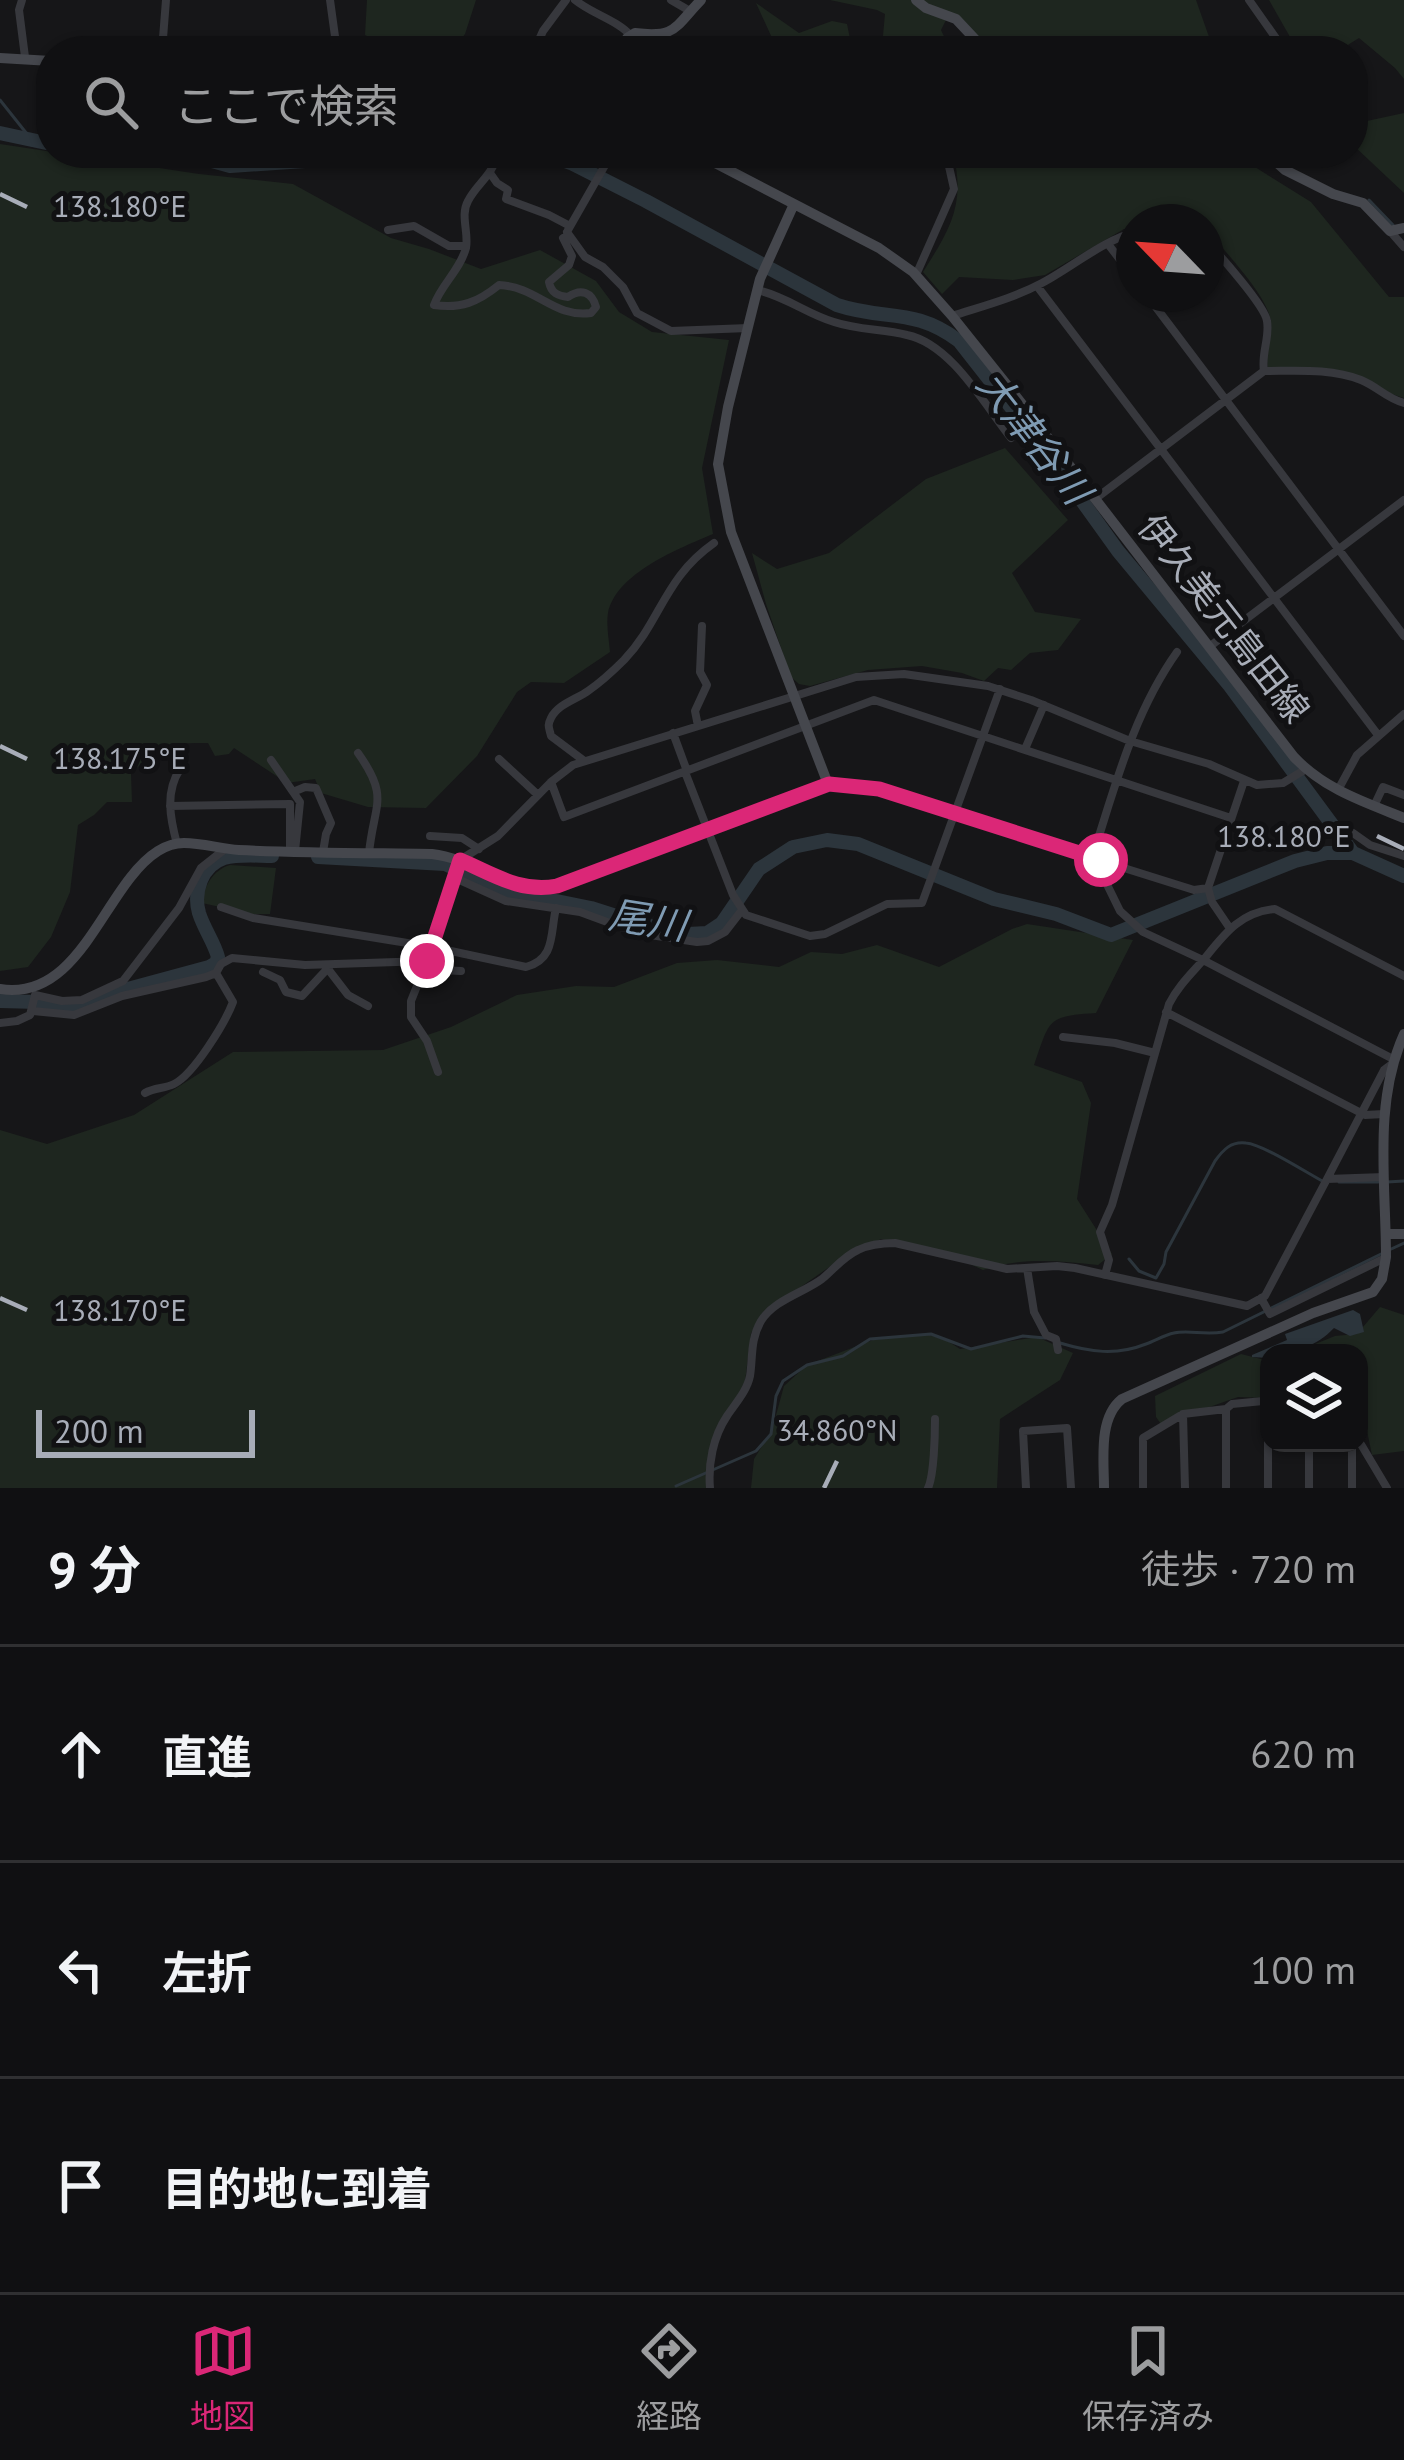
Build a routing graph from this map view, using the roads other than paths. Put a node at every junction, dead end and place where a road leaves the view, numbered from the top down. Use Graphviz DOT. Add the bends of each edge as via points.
graph roads {
  1 [pos="22,0"];
  2 [pos="166,0"];
  3 [pos="330,0"];
  4 [pos="571,0"];
  5 [pos="670,0"];
  6 [pos="701,0"];
  7 [pos="916,0"];
  8 [pos="1249,0"];
  9 [pos="690,11"];
  10 [pos="163,36"];
  11 [pos="335,36"];
  12 [pos="541,36"];
  13 [pos="631,36"];
  14 [pos="972,36"];
  15 [pos="1274,36"];
  16 [pos="25,57"];
  17 [pos="0,58"];
  18 [pos="36,59"];
  19 [pos="492,168"];
  20 [pos="604,168"];
  21 [pos="725,168"];
  22 [pos="949,168"];
  23 [pos="1283,168"];
  24 [pos="490,173"];
  25 [pos="794,204"];
  26 [pos="388,230"];
  27 [pos="1397,230"];
  28 [pos="566,234"];
  29 [pos="1116,239"];
  30 [pos="1108,244"];
  31 [pos="466,246"];
  32 [pos="1404,247"];
  33 [pos="1116,254"];
  34 [pos="1224,261"];
  35 [pos="916,275"];
  36 [pos="759,284"];
  37 [pos="1036,286"];
  38 [pos="1160,312"];
  39 [pos="952,316"];
  40 [pos="748,328"];
  41 [pos="1264,371"];
  42 [pos="1226,400"];
  43 [pos="1404,403"];
  44 [pos="1011,438"];
  45 [pos="1160,449"];
  46 [pos="1095,499"];
  47 [pos="1404,500"];
  48 [pos="714,543"];
  49 [pos="1339,549"];
  50 [pos="1274,598"];
  51 [pos="702,626"];
  52 [pos="1404,636"];
  53 [pos="1209,647"];
  54 [pos="1177,652"];
  55 [pos="1000,689"];
  56 [pos="794,698"];
  57 [pos="1044,706"];
  58 [pos="1404,714"];
  59 [pos="698,726"];
  60 [pos="806,726"];
  61 [pos="673,733"];
  62 [pos="983,735"];
  63 [pos="1378,735"];
  64 [pos="1130,741"];
  65 [pos="1025,749"];
  66 [pos="358,753"];
  67 [pos="271,760"];
  68 [pos="499,760"];
  69 [pos="583,760"];
  70 [pos="180,769"];
  71 [pos="686,771"];
  72 [pos="1303,771"];
  73 [pos="1117,780"];
  74 [pos="1244,781"];
  75 [pos="551,782"];
  76 [pos="829,784"];
  77 [pos="1339,790"];
  78 [pos="293,792"];
  79 [pos="1404,795"];
  80 [pos="538,796"];
  81 [pos="170,806"];
  82 [pos="1374,806"];
  83 [pos="956,814"];
  84 [pos="1231,818"];
  85 [pos="1404,818"];
  86 [pos="708,829"];
  87 [pos="1353,832"];
  88 [pos="430,836"];
  89 [pos="177,844"];
  90 [pos="225,849"];
  91 [pos="480,849"];
  92 [pos="292,851"];
  93 [pos="323,852"];
  94 [pos="369,853"];
  95 [pos="1404,856"];
  96 [pos="1092,858"];
  97 [pos="459,862"];
  98 [pos="454,876"];
  99 [pos="1208,890"];
  100 [pos="221,907"];
  101 [pos="556,908"];
  102 [pos="741,908"];
  103 [pos="1229,927"];
  104 [pos="432,947"];
  105 [pos="1203,960"];
  106 [pos="427,962"];
  107 [pos="329,967"];
  108 [pos="461,971"];
  109 [pos="263,972"];
  110 [pos="216,973"];
  111 [pos="1404,976"];
  112 [pos="0,989"];
  113 [pos="34,1000"];
  114 [pos="368,1006"];
  115 [pos="1166,1012"];
  116 [pos="0,1023"];
  117 [pos="1404,1034"];
  118 [pos="1063,1037"];
  119 [pos="1155,1053"];
  120 [pos="1393,1061"];
  121 [pos="438,1072"];
  122 [pos="145,1093"];
  123 [pos="1361,1113"];
  124 [pos="1384,1114"];
  125 [pos="1385,1177"];
  126 [pos="1327,1179"];
  127 [pos="1386,1234"];
  128 [pos="1404,1234"];
  129 [pos="1386,1257"];
  130 [pos="1027,1268"];
  131 [pos="1106,1275"];
  132 [pos="1266,1306"];
  133 [pos="1058,1350"];
  134 [pos="1260,1401"];
  135 [pos="1226,1408"];
  136 [pos="1183,1414"];
  137 [pos="935,1419"];
  138 [pos="1268,1452"];
  139 [pos="1309,1452"];
  140 [pos="1354,1452"];
  141 [pos="1362,1452"];
  142 [pos="710,1488"];
  143 [pos="928,1488"];
  144 [pos="1026,1488"];
  145 [pos="1071,1488"];
  146 [pos="1104,1488"];
  147 [pos="1143,1488"];
  148 [pos="1185,1488"];
  149 [pos="1226,1488"];
  150 [pos="1268,1488"];
  151 [pos="1309,1488"];
  152 [pos="1352,1488"];
  153 [pos="1388,1488"];
  1 -- 16 [label="street"];
  2 -- 10 [label="street"];
  3 -- 11 [label="street"];
  4 -- 12 [label="street"];
  4 -- 13 [label="street"];
  5 -- 9 [label="street"];
  6 -- 9 [label="street"];
  7 -- 14 [label="street"];
  8 -- 15 [label="street"];
  9 -- 13 [label="street" via="668,34"];
  16 -- 17 [label="street"];
  16 -- 18 [label="street"];
  19 -- 24 [label="street"];
  20 -- 28 [label="street"];
  21 -- 25 [label="street, 伊久美元島田線"];
  22 -- 35 [label="street" via="954,189"];
  23 -- 27 [label="street" via="1363,203"];
  24 -- 28 [label="street" via="508,190 506,200 549,215"];
  24 -- 31 [label="street" via="465,206"];
  25 -- 35 [label="street, 伊久美元島田線"];
  25 -- 36 [label="street"];
  26 -- 31 [label="street" via="414,226 449,247"];
  27 -- 32 [label="street"];
  28 -- 31 [label="street" via="572,256 550,289 568,297 584,292 596,307 591,314 570,314 517,286 499,285 463,306 434,305"];
  28 -- 40 [label="street" via="623,287 637,313 671,331"];
  29 -- 30 [label="street"];
  30 -- 33 [label="street"];
  30 -- 37 [label="street"];
  34 -- 41 [label="street" via="1262,304"];
  35 -- 39 [label="street, 伊久美元島田線"];
  36 -- 40 [label="street"];
  36 -- 44 [label="street" via="834,322 934,346"];
  37 -- 39 [label="street"];
  37 -- 45 [label="street"];
  38 -- 42 [label="street"];
  39 -- 46 [label="street, 伊久美元島田線"];
  40 -- 56 [label="street" via="718,464 731,532"];
  41 -- 42 [label="street"];
  41 -- 43 [label="street" via="1340,373"];
  42 -- 45 [label="street"];
  42 -- 49 [label="street"];
  45 -- 46 [label="street"];
  45 -- 50 [label="street"];
  46 -- 53 [label="street, 伊久美元島田線"];
  47 -- 49 [label="street"];
  48 -- 69 [label="street" via="680,574 622,662 552,716 551,736"];
  49 -- 50 [label="street"];
  49 -- 52 [label="street"];
  50 -- 53 [label="street"];
  50 -- 63 [label="street"];
  51 -- 59 [label="street" via="707,686 695,711"];
  53 -- 72 [label="street, 伊久美元島田線"];
  54 -- 64 [label="street"];
  55 -- 56 [label="street" via="889,674"];
  55 -- 57 [label="street"];
  55 -- 62 [label="street"];
  56 -- 59 [label="street"];
  56 -- 60 [label="street"];
  57 -- 64 [label="street"];
  57 -- 65 [label="street"];
  58 -- 63 [label="street"];
  59 -- 61 [label="street"];
  60 -- 62 [label="street" via="874,700"];
  60 -- 71 [label="street"];
  60 -- 76 [label="street"];
  61 -- 69 [label="street"];
  61 -- 71 [label="street"];
  62 -- 65 [label="street"];
  62 -- 83 [label="street"];
  63 -- 77 [label="street"];
  64 -- 73 [label="street"];
  64 -- 74 [label="street"];
  65 -- 73 [label="street"];
  66 -- 94 [label="street" via="380,796"];
  67 -- 78 [label="street"];
  68 -- 80 [label="street"];
  69 -- 75 [label="street"];
  70 -- 81 [label="street"];
  71 -- 75 [label="street" via="564,817"];
  71 -- 86 [label="street"];
  72 -- 74 [label="street" via="1266,786"];
  72 -- 77 [label="street, 伊久美元島田線"];
  73 -- 84 [label="street"];
  73 -- 96 [label="street"];
  74 -- 84 [label="street"];
  75 -- 80 [label="street"];
  76 -- 83 [label="street" via="867,786"];
  76 -- 86 [label="street"];
  77 -- 82 [label="street, 伊久美元島田線"];
  78 -- 92 [label="street" via="300,802"];
  78 -- 93 [label="street" via="316,788 332,823"];
  79 -- 82 [label="street" via="1383,788"];
  80 -- 91 [label="street"];
  81 -- 89 [label="street"];
  81 -- 92 [label="street" via="290,805"];
  82 -- 85 [label="street, 伊久美元島田線"];
  83 -- 96 [label="street"];
  83 -- 102 [label="street" via="922,902 887,904 819,935 783,929"];
  84 -- 99 [label="street"];
  86 -- 97 [label="street" via="547,888 517,886"];
  86 -- 102 [label="street"];
  87 -- 95 [label="street"];
  88 -- 91 [label="street" via="462,838"];
  89 -- 90 [label="street"];
  89 -- 113 [label="street" via="153,854"];
  90 -- 92 [label="street"];
  90 -- 113 [label="street" via="201,868 123,981 92,997"];
  91 -- 97 [label="street"];
  92 -- 93 [label="street"];
  93 -- 94 [label="street"];
  94 -- 97 [label="street"];
  96 -- 99 [label="street"];
  96 -- 105 [label="street" via="1129,920"];
  97 -- 98 [label="street"];
  98 -- 101 [label="street" via="497,898"];
  98 -- 104 [label="street"];
  99 -- 103 [label="street"];
  100 -- 104 [label="street"];
  101 -- 102 [label="street" via="702,942 725,932"];
  101 -- 104 [label="street" via="550,949 530,967"];
  103 -- 105 [label="street"];
  103 -- 111 [label="street" via="1274,909"];
  104 -- 106 [label="street"];
  105 -- 115 [label="street"];
  105 -- 120 [label="street"];
  106 -- 107 [label="street"];
  106 -- 108 [label="street"];
  106 -- 121 [label="street" via="411,1017"];
  107 -- 109 [label="street" via="302,996"];
  107 -- 110 [label="street" via="232,958"];
  107 -- 114 [label="street" via="348,995"];
  110 -- 113 [label="street" via="74,1016"];
  110 -- 122 [label="street" via="233,1002 226,1020 177,1082"];
  112 -- 113 [label="street"];
  113 -- 116 [label="street" via="17,1021"];
  115 -- 119 [label="street"];
  115 -- 123 [label="street"];
  117 -- 120 [label="street"];
  118 -- 119 [label="street"];
  119 -- 131 [label="street" via="1100,1232"];
  120 -- 123 [label="street"];
  120 -- 124 [label="street"];
  123 -- 124 [label="street"];
  123 -- 126 [label="street"];
  124 -- 125 [label="street"];
  125 -- 126 [label="street"];
  125 -- 127 [label="street"];
  126 -- 132 [label="street"];
  127 -- 128 [label="street"];
  127 -- 129 [label="street"];
  129 -- 132 [label="street"];
  129 -- 146 [label="street" via="1373,1292 1114,1405"];
  130 -- 131 [label="street"];
  130 -- 133 [label="street" via="1034,1312"];
  130 -- 142 [label="street" via="895,1243 849,1255 762,1319 744,1391 716,1438"];
  131 -- 132 [label="street"];
  134 -- 135 [label="street"];
  135 -- 136 [label="street"];
  135 -- 149 [label="street"];
  136 -- 147 [label="street" via="1142,1438"];
  136 -- 148 [label="street"];
  137 -- 143 [label="street"];
  138 -- 150 [label="street"];
  139 -- 151 [label="street"];
  140 -- 152 [label="street"];
  141 -- 153 [label="street"];
  144 -- 145 [label="street" via="1022,1431 1067,1428"];
}
